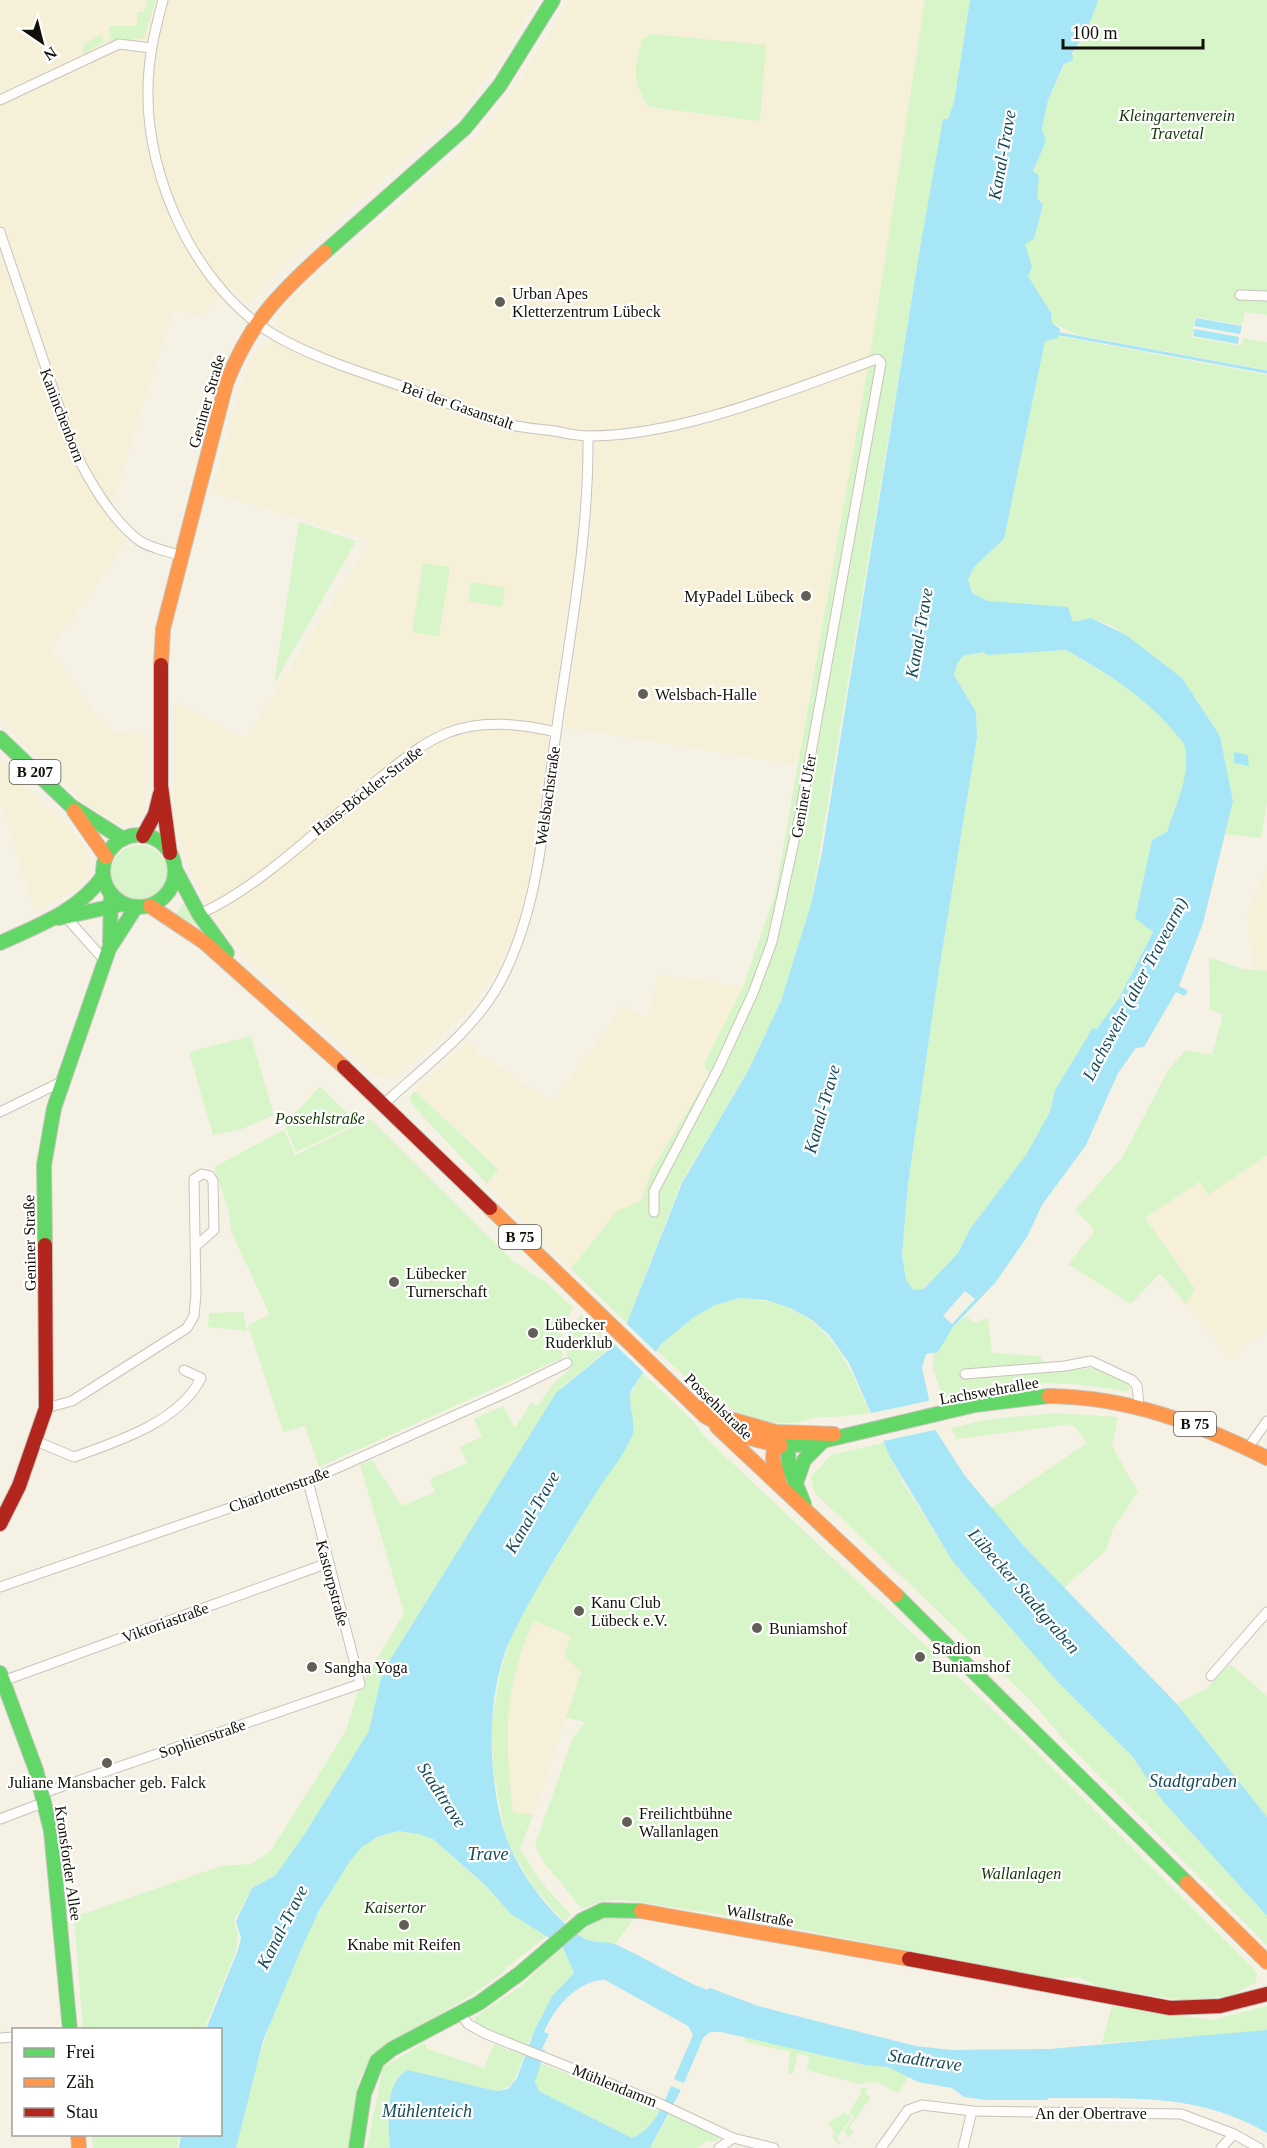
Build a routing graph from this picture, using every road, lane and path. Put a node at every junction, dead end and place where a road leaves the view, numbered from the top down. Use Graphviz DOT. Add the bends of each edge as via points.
graph roads {
  1 [pos="163,0"];
  2 [pos="553,0"];
  3 [pos="151,48"];
  4 [pos="0,100"];
  5 [pos="0,232"];
  6 [pos="1240,295"];
  7 [pos="1267,296"];
  8 [pos="257,322"];
  9 [pos="877,359"];
  10 [pos="588,436"];
  11 [pos="181,555"];
  12 [pos="556,732"];
  13 [pos="0,738"];
  14 [pos="161,786"];
  15 [pos="71,806"];
  16 [pos="143,836"];
  17 [pos="123,839"];
  18 [pos="170,852"];
  19 [pos="106,857"];
  20 [pos="175,869"];
  21 [pos="103,876"];
  22 [pos="126,904"];
  23 [pos="199,914"];
  24 [pos="64,916"];
  25 [pos="47,921"];
  26 [pos="0,943"];
  27 [pos="107,955"];
  28 [pos="272,1000"];
  29 [pos="61,1082"];
  30 [pos="383,1106"];
  31 [pos="0,1112"];
  32 [pos="654,1212"];
  33 [pos="196,1246"];
  34 [pos="567,1363"];
  35 [pos="184,1370"];
  36 [pos="965,1374"];
  37 [pos="685,1396"];
  38 [pos="1138,1405"];
  39 [pos="46,1408"];
  40 [pos="706,1418"];
  41 [pos="1267,1421"];
  42 [pos="846,1434"];
  43 [pos="781,1440"];
  44 [pos="36,1441"];
  45 [pos="821,1443"];
  46 [pos="1248,1448"];
  47 [pos="1267,1458"];
  48 [pos="308,1481"];
  49 [pos="796,1485"];
  50 [pos="781,1487"];
  51 [pos="806,1509"];
  52 [pos="0,1524"];
  53 [pos="327,1563"];
  54 [pos="0,1587"];
  55 [pos="1267,1612"];
  56 [pos="1211,1676"];
  57 [pos="2,1677"];
  58 [pos="360,1684"];
  59 [pos="44,1797"];
  60 [pos="0,1819"];
  61 [pos="1267,1962"];
  62 [pos="1267,1994"];
  63 [pos="461,2014"];
  64 [pos="70,2028"];
  65 [pos="972,2111"];
  66 [pos="1234,2134"];
  67 [pos="732,2138"];
  68 [pos="356,2148"];
  69 [pos="719,2148"];
  70 [pos="774,2148"];
  71 [pos="881,2148"];
  72 [pos="963,2148"];
  73 [pos="1221,2148"];
  74 [pos="1259,2148"];
  1 -- 3 [label="street, Bei der Gasanstalt"];
  2 -- 8 [label="main road, Geniner Straße" via="506,76 473,120 283,290"];
  3 -- 4 [label="street" via="119,44"];
  3 -- 8 [label="street, Bei der Gasanstalt" via="149,117 168,198 186,238 206,268"];
  5 -- 11 [label="street, Kaninchenborn" via="87,476 138,540"];
  6 -- 7 [label="street"];
  8 -- 10 [label="street, Bei der Gasanstalt" via="309,352 502,422"];
  8 -- 11 [label="main road, Geniner Straße" via="239,350 226,384"];
  9 -- 10 [label="street, Bei der Gasanstalt" via="711,415 648,429"];
  9 -- 32 [label="street, Geniner Ufer" via="881,363 800,814 772,942 719,1067 654,1191"];
  10 -- 12 [label="street, Welsbachstraße" via="587,514"];
  11 -- 14 [label="main road, Geniner Straße" via="163,629"];
  12 -- 23 [label="street, Hans-Böckler-Straße" via="528,725 492,724 448,732 404,759 267,871"];
  12 -- 30 [label="street, Welsbachstraße" via="537,872 514,956 479,1013"];
  13 -- 15 [label="main road, B 207"];
  14 -- 16 [label="main road, Geniner Straße" via="155,814"];
  14 -- 18 [label="main road, Geniner Straße"];
  15 -- 17 [label="main road, B 207"];
  15 -- 19 [label="main road, B 207"];
  16 -- 17 [label="main road"];
  16 -- 18 [label="main road" via="163,844"];
  17 -- 19 [label="main road"];
  18 -- 20 [label="main road"];
  19 -- 21 [label="main road"];
  20 -- 22 [label="main road" via="169,892"];
  20 -- 23 [label="main road, Possehlstraße / B 75"];
  21 -- 22 [label="main road"];
  21 -- 25 [label="main road" via="88,894"];
  22 -- 24 [label="main road"];
  22 -- 27 [label="main road, Geniner Straße"];
  22 -- 27 [label="main road, Geniner Straße"];
  22 -- 28 [label="main road, Possehlstraße / B 75" via="204,942"];
  23 -- 28 [label="main road, Possehlstraße / B 75" via="221,945"];
  24 -- 25 [label="main road"];
  24 -- 27 [label="street"];
  25 -- 26 [label="main road"];
  27 -- 29 [label="main road, Geniner Straße"];
  28 -- 30 [label="main road, Possehlstraße / B 75"];
  29 -- 31 [label="street"];
  29 -- 39 [label="main road, Geniner Straße" via="44,1166"];
  30 -- 37 [label="main road, Possehlstraße / B 75"];
  33 -- 33 [label="street" via="194,1179 202,1174 213,1181 214,1230"];
  33 -- 39 [label="street" via="194,1316 187,1328 72,1401"];
  34 -- 48 [label="street, Charlottenstraße"];
  35 -- 44 [label="street" via="201,1378 195,1390 129,1438 74,1457"];
  36 -- 38 [label="street, Lachswehrallee" via="1065,1366 1091,1360 1132,1380 1137,1386"];
  37 -- 40 [label="main road, Possehlstraße / B 75"];
  37 -- 43 [label="main road, Lachswehrallee / B 75"];
  38 -- 42 [label="main road, Lachswehrallee / B 75" via="1051,1396 996,1403"];
  38 -- 46 [label="main road, Lachswehrallee / B 75" via="1202,1426"];
  39 -- 44 [label="main road, Geniner Straße"];
  40 -- 43 [label="main road, Lachswehrallee / B 75" via="740,1435"];
  40 -- 50 [label="main road, Possehlstraße"];
  41 -- 46 [label="street"];
  42 -- 43 [label="main road, Lachswehrallee / B 75"];
  42 -- 45 [label="main road, Lachswehrallee / B 75"];
  43 -- 45 [label="main road, Lachswehrallee / B 75"];
  43 -- 49 [label="main road"];
  43 -- 50 [label="main road, Possehlstraße" via="775,1471"];
  44 -- 52 [label="main road, Geniner Straße"];
  45 -- 49 [label="main road" via="800,1463"];
  46 -- 47 [label="main road, Lachswehrallee / B 75"];
  48 -- 53 [label="street, Kastorpstraße"];
  48 -- 54 [label="street, Charlottenstraße"];
  49 -- 51 [label="main road"];
  50 -- 51 [label="main road, Possehlstraße"];
  51 -- 61 [label="main road, Possehlstraße"];
  53 -- 57 [label="street, Viktoriastraße"];
  53 -- 58 [label="street, Kastorpstraße"];
  55 -- 56 [label="street"];
  57 -- 59 [label="main road, Kronsforder Allee"];
  58 -- 59 [label="street, Sophienstraße"];
  59 -- 60 [label="street, Sophienstraße"];
  59 -- 64 [label="main road, Kronsforder Allee" via="56,1862"];
  62 -- 63 [label="main road, Wallstraße" via="1210,2009 1170,2008 639,1911 603,1910 573,1927 519,1974"];
  63 -- 67 [label="street, Mühlendamm" via="472,2027 661,2104"];
  63 -- 68 [label="main road, Wallstraße" via="392,2049 377,2061 364,2094"];
  65 -- 66 [label="street, An der Obertrave" via="1181,2114"];
  65 -- 71 [label="street, An der Obertrave" via="916,2105 908,2110"];
  65 -- 72 [label="street"];
  66 -- 73 [label="street"];
  66 -- 74 [label="street, An der Obertrave"];
  67 -- 69 [label="street"];
  67 -- 70 [label="street, Mühlendamm"];
}
